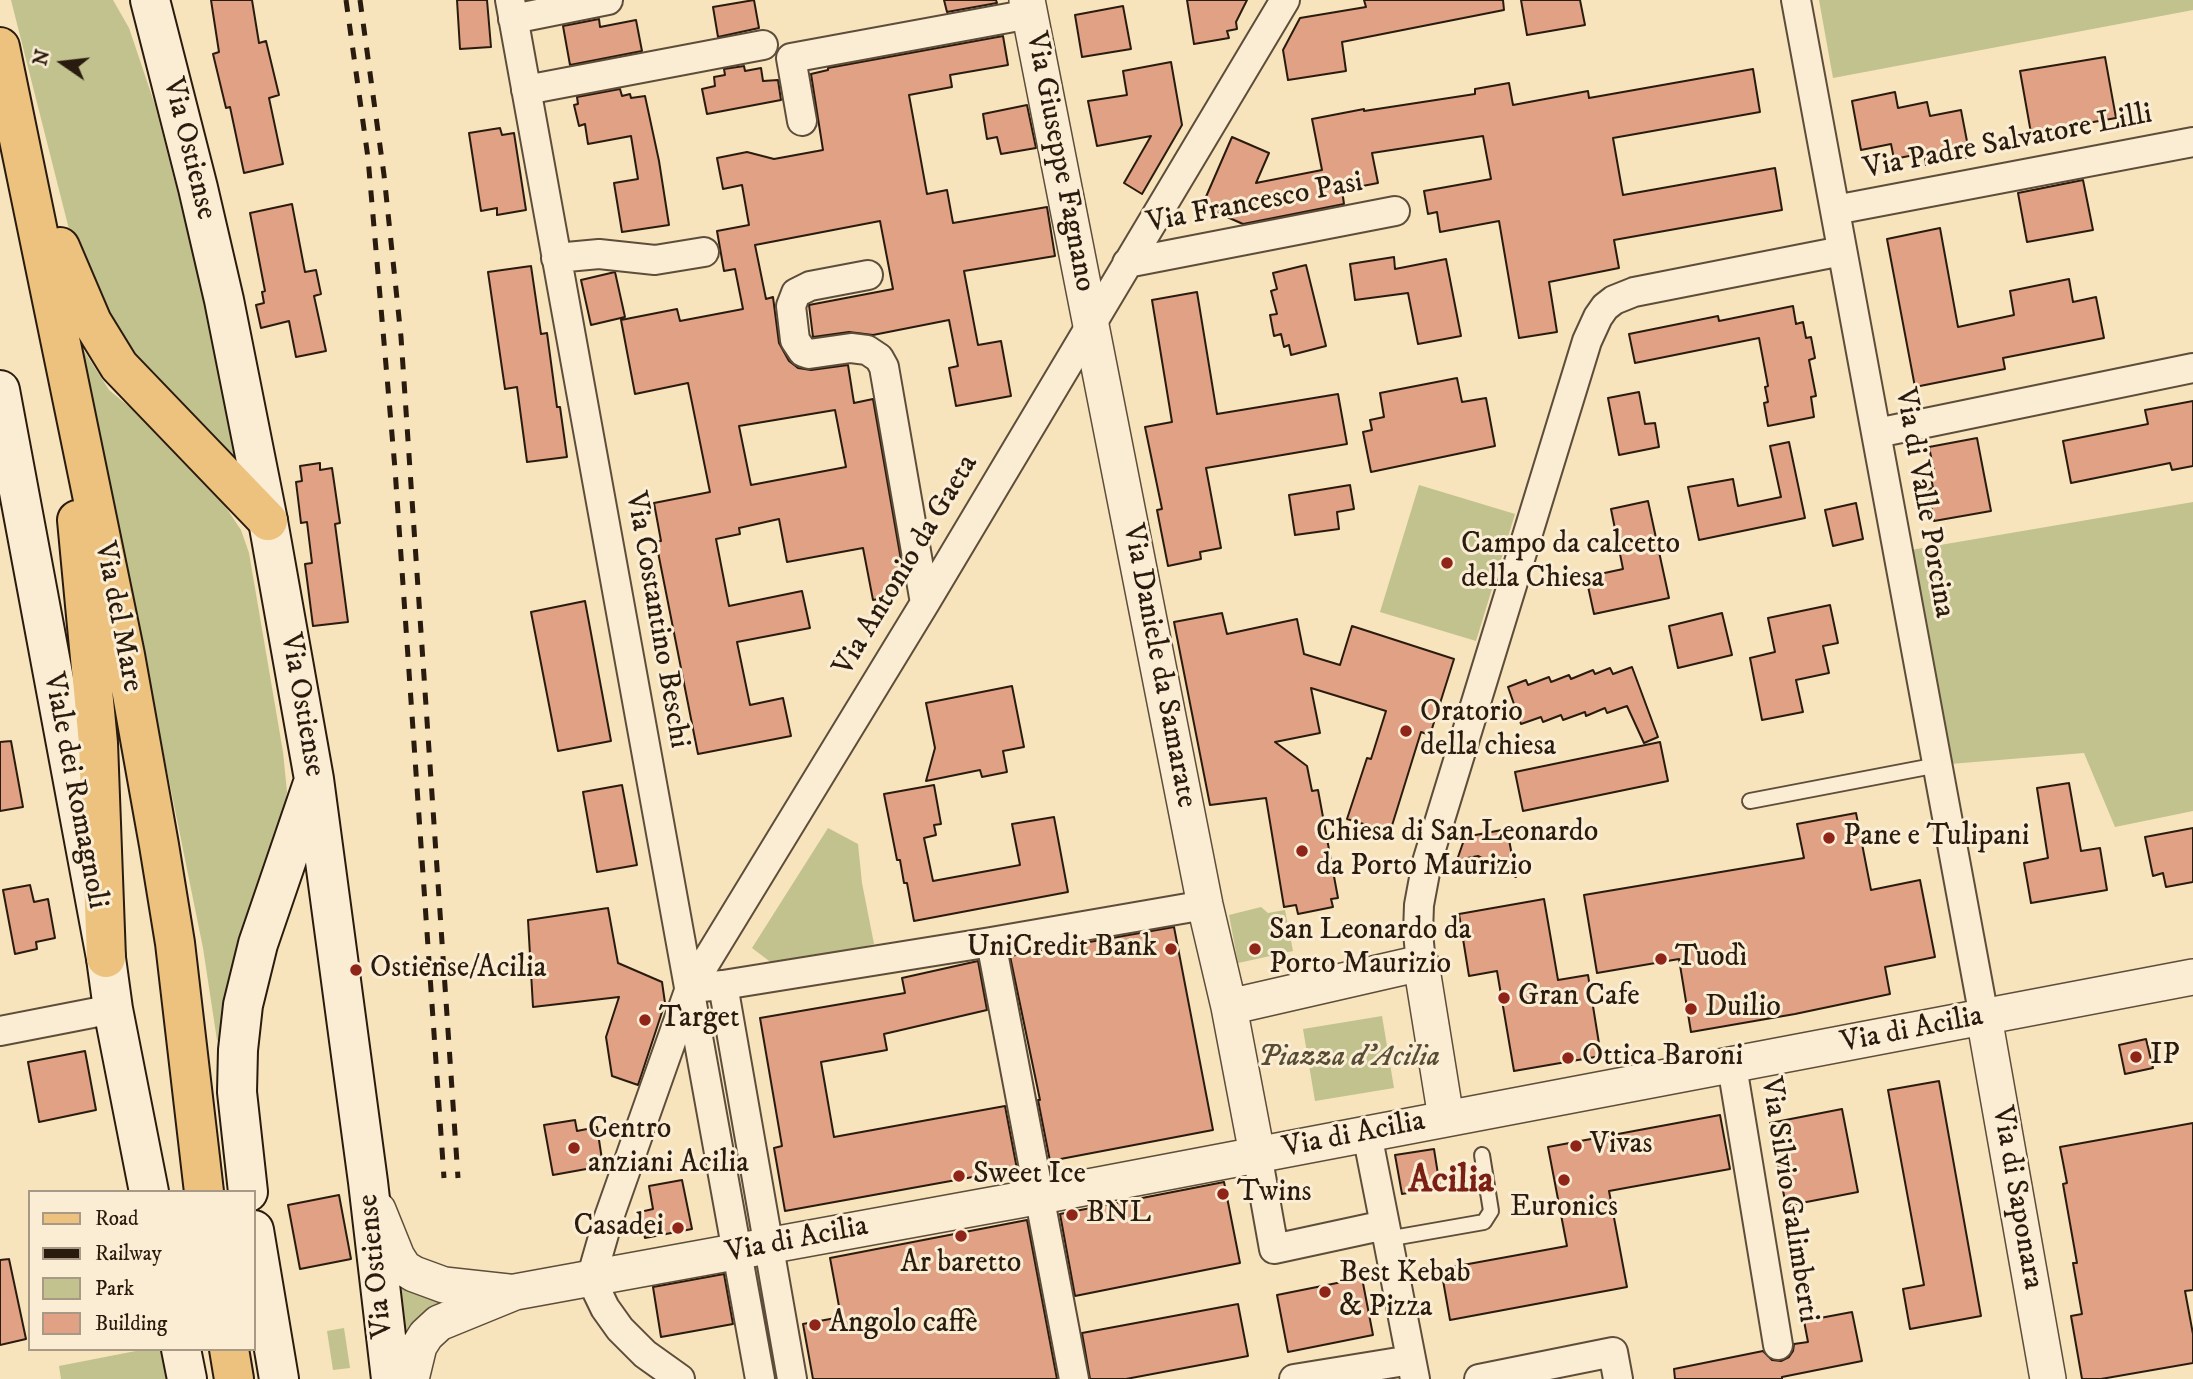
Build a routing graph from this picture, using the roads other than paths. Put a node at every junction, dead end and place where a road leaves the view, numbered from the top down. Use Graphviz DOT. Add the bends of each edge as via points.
graph roads {
  1 [pos="128,0"];
  2 [pos="150,0"];
  3 [pos="608,0"];
  4 [pos="1285,0"];
  5 [pos="1796,0"];
  6 [pos="1029,7"];
  7 [pos="511,9"];
  8 [pos="161,39"];
  9 [pos="763,45"];
  10 [pos="0,47"];
  11 [pos="8,83"];
  12 [pos="526,90"];
  13 [pos="802,121"];
  14 [pos="2193,142"];
  15 [pos="1835,210"];
  16 [pos="1395,211"];
  17 [pos="1842,251"];
  18 [pos="704,252"];
  19 [pos="556,258"];
  20 [pos="1127,263"];
  21 [pos="868,275"];
  22 [pos="1090,324"];
  23 [pos="2193,368"];
  24 [pos="0,390"];
  25 [pos="73,392"];
  26 [pos="1877,433"];
  27 [pos="268,521"];
  28 [pos="925,603"];
  29 [pos="1938,765"];
  30 [pos="314,779"];
  31 [pos="1750,801"];
  32 [pos="1205,905"];
  33 [pos="991,942"];
  34 [pos="106,958"];
  35 [pos="1421,963"];
  36 [pos="2193,977"];
  37 [pos="723,985"];
  38 [pos="690,988"];
  39 [pos="1229,1007"];
  40 [pos="113,1009"];
  41 [pos="1984,1017"];
  42 [pos="0,1031"];
  43 [pos="1732,1066"];
  44 [pos="1446,1118"];
  45 [pos="1367,1134"];
  46 [pos="1258,1154"];
  47 [pos="1482,1155"];
  48 [pos="368,1182"];
  49 [pos="149,1190"];
  50 [pos="204,1190"];
  51 [pos="248,1190"];
  52 [pos="1041,1196"];
  53 [pos="1386,1232"];
  54 [pos="256,1242"];
  55 [pos="752,1250"];
  56 [pos="591,1279"];
  57 [pos="515,1292"];
  58 [pos="1778,1345"];
  59 [pos="181,1351"];
  60 [pos="229,1351"];
  61 [pos="1413,1370"];
  62 [pos="187,1379"];
  63 [pos="234,1379"];
  64 [pos="279,1379"];
  65 [pos="391,1379"];
  66 [pos="411,1379"];
  67 [pos="680,1379"];
  68 [pos="760,1379"];
  69 [pos="792,1379"];
  70 [pos="1074,1379"];
  71 [pos="1294,1379"];
  72 [pos="1479,1379"];
  73 [pos="1618,1379"];
  74 [pos="2048,1379"];
  1 -- 8 [label="main road, Via Ostiense"];
  2 -- 8 [label="main road, Via Ostiense"];
  3 -- 7 [label="street"];
  4 -- 20 [label="street, Via Antonio da Gaeta"];
  5 -- 15 [label="street, Via di Valle Porcina"];
  6 -- 13 [label="street" via="791,58"];
  6 -- 22 [label="street, Via Giuseppe Fagnano"];
  7 -- 12 [label="street, Via Costantino Beschi"];
  8 -- 27 [label="main road, Via Ostiense" via="217,265"];
  9 -- 12 [label="street"];
  10 -- 11 [label="main road, Via del Mare"];
  11 -- 25 [label="main road, Via del Mare"];
  11 -- 27 [label="main road" via="59,244 98,334 127,375"];
  12 -- 19 [label="street, Via Costantino Beschi"];
  14 -- 15 [label="street, Via Padre Salvatore Lilli"];
  15 -- 17 [label="street, Via di Valle Porcina"];
  16 -- 20 [label="street, Via Francesco Pasi"];
  17 -- 26 [label="street, Via di Valle Porcina"];
  17 -- 35 [label="street" via="1634,292 1615,300 1598,317 1427,862 1419,905"];
  18 -- 19 [label="street" via="655,260 599,254"];
  19 -- 38 [label="street, Via Costantino Beschi"];
  20 -- 22 [label="street, Via Antonio da Gaeta"];
  21 -- 28 [label="street" via="796,293 791,306 795,340 809,354 867,350 884,367"];
  22 -- 28 [label="street, Via Antonio da Gaeta"];
  22 -- 32 [label="street, Via Daniele da Samarate"];
  23 -- 26 [label="street"];
  24 -- 34 [label="main road, Viale dei Romagnoli"];
  25 -- 34 [label="main road" via="77,520 100,773"];
  25 -- 50 [label="main road, Via del Mare" via="168,894"];
  26 -- 29 [label="street, Via di Valle Porcina"];
  27 -- 30 [label="main road, Via Ostiense"];
  28 -- 38 [label="street, Via Antonio da Gaeta"];
  29 -- 31 [label="lane"];
  29 -- 41 [label="street, Via di Valle Porcina"];
  30 -- 48 [label="main road, Via Ostiense"];
  30 -- 51 [label="main road" via="258,944 243,1005 237,1092"];
  32 -- 33 [label="street"];
  32 -- 39 [label="street, Via Daniele da Samarate"];
  33 -- 37 [label="street"];
  33 -- 52 [label="street"];
  34 -- 40 [label="main road, Viale dei Romagnoli"];
  35 -- 39 [label="street"];
  35 -- 44 [label="street"];
  36 -- 41 [label="street, Via di Acilia"];
  37 -- 38 [label="street"];
  37 -- 55 [label="street"];
  38 -- 55 [label="street, Via Costantino Beschi"];
  38 -- 56 [label="street, Via Antonio da Gaeta"];
  39 -- 46 [label="street, Via Daniele da Samarate"];
  40 -- 42 [label="street"];
  40 -- 49 [label="main road, Viale dei Romagnoli"];
  41 -- 43 [label="street, Via di Acilia"];
  41 -- 74 [label="street, Via di Saponara"];
  43 -- 44 [label="street, Via di Acilia"];
  43 -- 58 [label="street, Via Silvio Galimberti"];
  44 -- 45 [label="street, Via di Acilia"];
  45 -- 46 [label="street, Via di Acilia"];
  45 -- 53 [label="street"];
  46 -- 52 [label="street, Via di Acilia"];
  46 -- 53 [label="street" via="1274,1248"];
  47 -- 53 [label="lane" via="1491,1211 1484,1222"];
  48 -- 57 [label="street, Via di Acilia" via="388,1239 404,1268 443,1285"];
  48 -- 65 [label="main road, Via Ostiense"];
  52 -- 55 [label="street, Via di Acilia"];
  52 -- 70 [label="street"];
  53 -- 61 [label="street"];
  54 -- 64 [label="main road"];
  55 -- 56 [label="street, Via di Acilia"];
  55 -- 68 [label="street"];
  55 -- 69 [label="street"];
  56 -- 57 [label="street, Via di Acilia"];
  56 -- 67 [label="street" via="620,1329"];
  57 -- 66 [label="street, Via di Acilia" via="439,1323 419,1346"];
  59 -- 62 [label="main road"];
  60 -- 63 [label="main road"];
  61 -- 71 [label="street"];
  72 -- 73 [label="street" via="1613,1352"];
}
